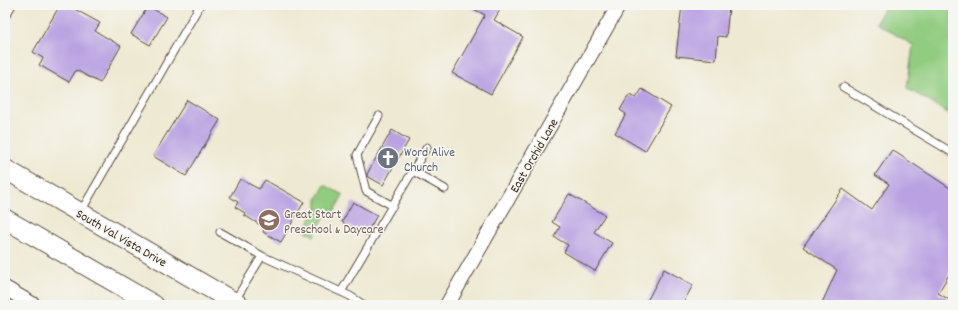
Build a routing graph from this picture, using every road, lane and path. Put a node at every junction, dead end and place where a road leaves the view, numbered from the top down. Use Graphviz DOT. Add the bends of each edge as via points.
graph roads {
  1 [pos="12,5"];
  2 [pos="200,5"];
  3 [pos="619,5"];
  4 [pos="5,17"];
  5 [pos="843,87"];
  6 [pos="379,116"];
  7 [pos="427,147"];
  8 [pos="953,153"];
  9 [pos="5,170"];
  10 [pos="413,171"];
  11 [pos="445,189"];
  12 [pos="393,206"];
  13 [pos="80,213"];
  14 [pos="5,219"];
  15 [pos="220,232"];
  16 [pos="262,256"];
  17 [pos="5,288"];
  18 [pos="341,292"];
  19 [pos="236,304"];
  20 [pos="34,305"];
  21 [pos="154,305"];
  22 [pos="364,305"];
  23 [pos="447,305"];
  1 -- 4 [label="lane"];
  2 -- 13 [label="lane"];
  3 -- 23 [label="street, East Orchid Lane"];
  5 -- 8 [label="lane"];
  6 -- 12 [label="lane" via="357,155 366,191"];
  7 -- 10 [label="lane"];
  9 -- 13 [label="main road, South Val Vista Drive"];
  10 -- 11 [label="lane"];
  10 -- 12 [label="lane"];
  12 -- 18 [label="lane"];
  13 -- 19 [label="main road, South Val Vista Drive"];
  14 -- 21 [label="main road"];
  15 -- 16 [label="lane"];
  16 -- 18 [label="lane"];
  16 -- 19 [label="lane"];
  17 -- 20 [label="street"];
  18 -- 22 [label="lane"];
}
